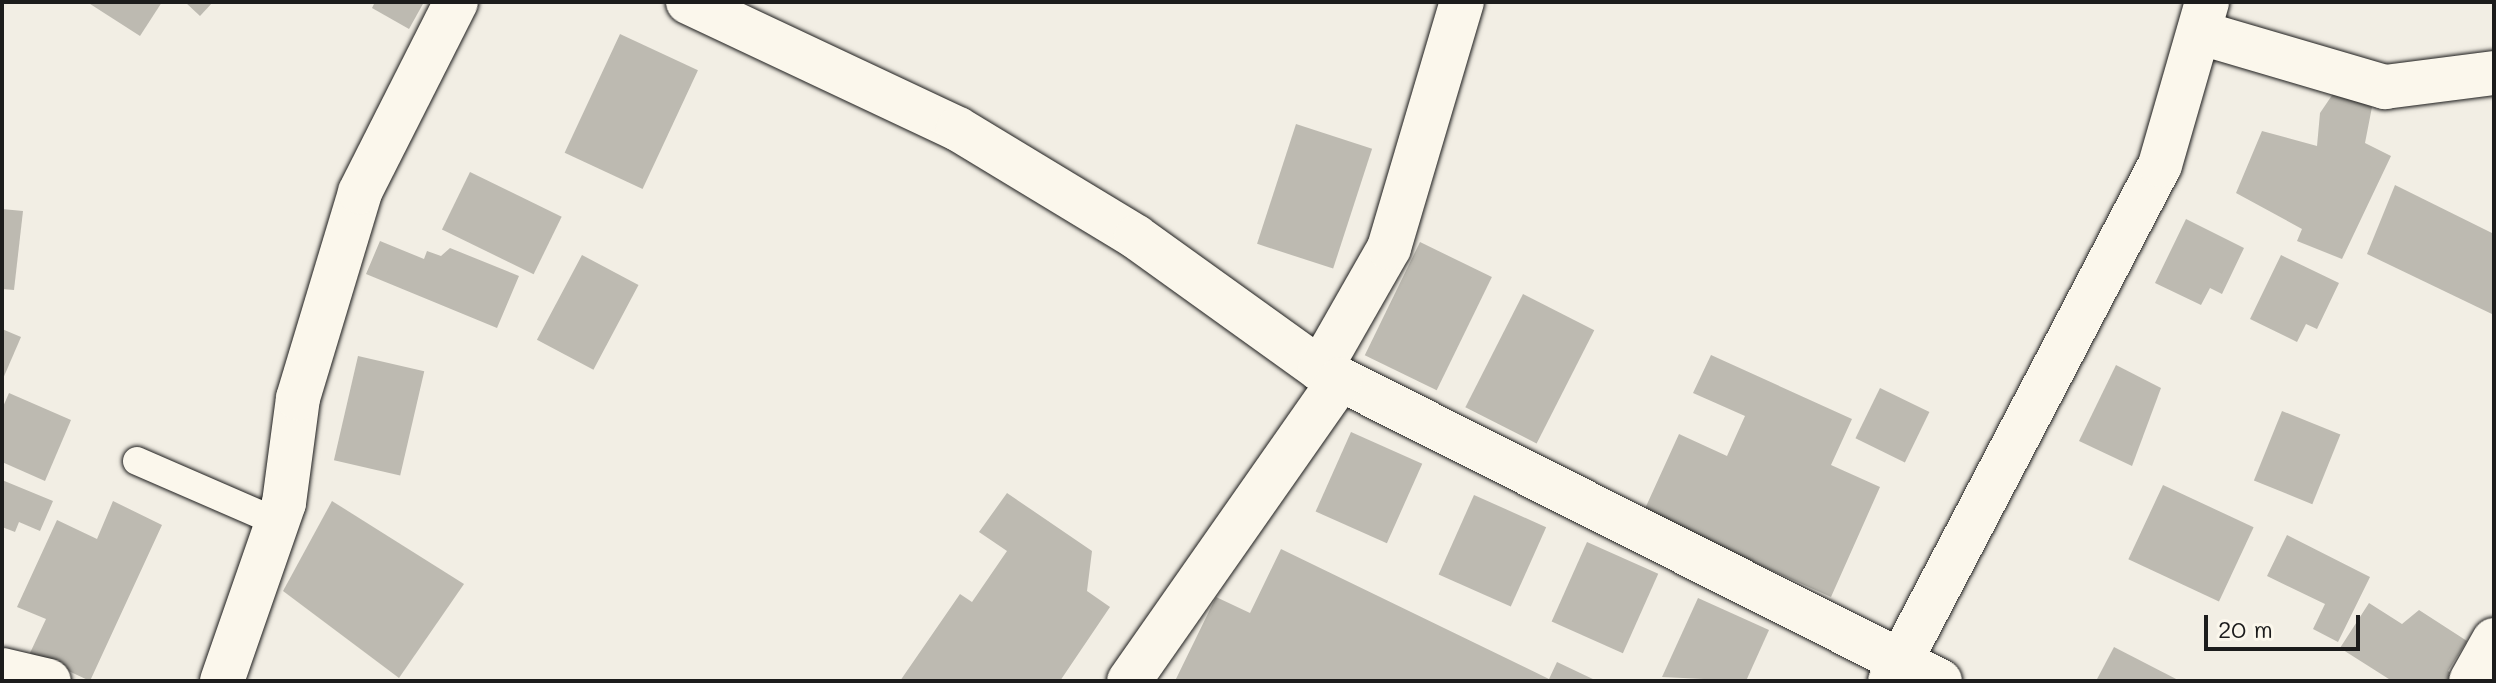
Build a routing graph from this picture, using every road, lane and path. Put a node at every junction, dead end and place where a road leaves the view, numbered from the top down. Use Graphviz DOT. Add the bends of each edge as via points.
graph roads {
  1 [pos="456,2"];
  2 [pos="688,2"];
  3 [pos="1462,2"];
  4 [pos="2204,18"];
  5 [pos="2494,73"];
  6 [pos="1330,375"];
  7 [pos="137,461"];
  8 [pos="277,522"];
  9 [pos="2494,640"];
  10 [pos="2,670"];
  11 [pos="1896,670"];
  12 [pos="49,681"];
  13 [pos="222,681"];
  14 [pos="1129,681"];
  15 [pos="1940,681"];
  16 [pos="2471,681"];
  1 -- 8 [label="street" via="360,192 298,398"];
  2 -- 6 [label="street" via="958,129 1136,237"];
  3 -- 6 [label="street" via="1389,248"];
  4 -- 5 [label="street" via="2385,87"];
  4 -- 11 [label="street" via="2160,165"];
  6 -- 11 [label="street"];
  6 -- 14 [label="street"];
  7 -- 8 [label="lane"];
  8 -- 13 [label="street"];
  9 -- 16 [label="street"];
  10 -- 12 [label="street"];
  11 -- 15 [label="street"];
}
